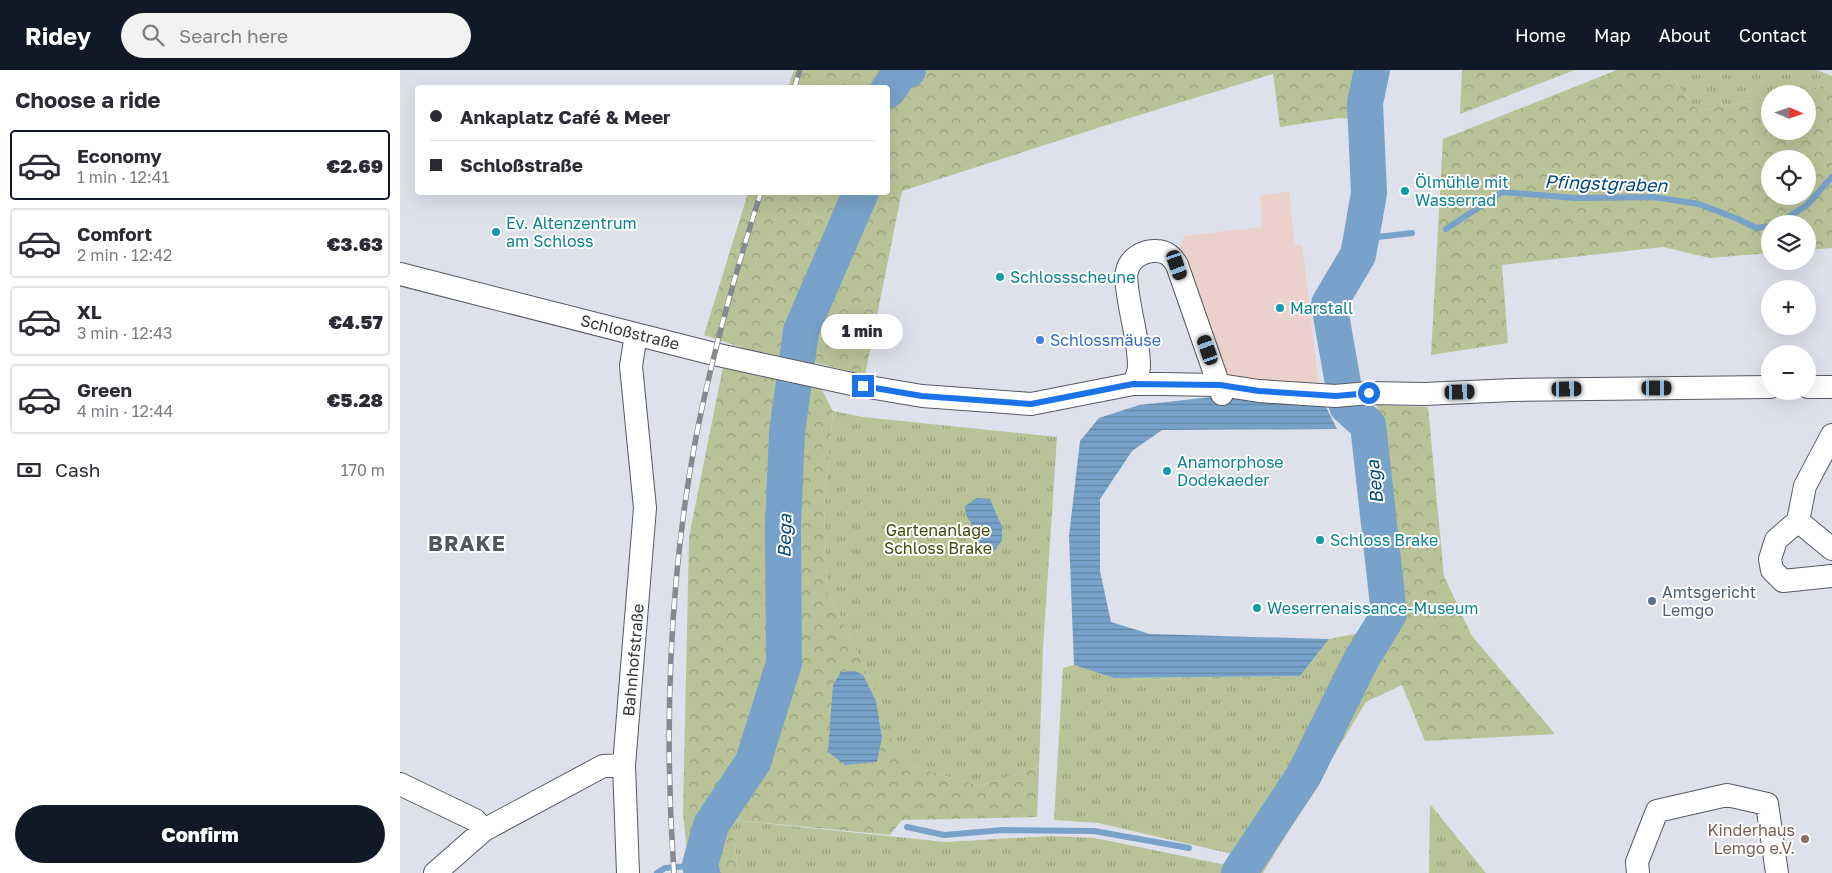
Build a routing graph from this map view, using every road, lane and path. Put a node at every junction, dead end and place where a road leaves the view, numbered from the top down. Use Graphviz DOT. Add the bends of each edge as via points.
graph roads {
  1 [pos="400,274"];
  2 [pos="636,334"];
  3 [pos="1133,384"];
  4 [pos="1761,387"];
  5 [pos="1816,387"];
  6 [pos="1832,387"];
  7 [pos="1221,389"];
  8 [pos="1832,435"];
  9 [pos="1798,521"];
  10 [pos="1832,549"];
  11 [pos="1832,576"];
  12 [pos="624,765"];
  13 [pos="400,784"];
  14 [pos="484,830"];
  15 [pos="438,870"];
  16 [pos="628,873"];
  17 [pos="1638,873"];
  18 [pos="1777,873"];
  1 -- 2 [label="street, Schloßstraße"];
  2 -- 3 [label="street, Schloßstraße" via="762,365 922,396 1031,404"];
  2 -- 12 [label="street, Bahnhofstraße" via="631,366 645,508"];
  3 -- 7 [label="street, Schloßstraße"];
  3 -- 7 [label="street" via="1139,364 1127,272 1135,258 1153,250 1169,254 1177,265"];
  4 -- 7 [label="street, Schloßstraße" via="1336,396"];
  5 -- 6 [label="street"];
  8 -- 9 [label="street" via="1805,486"];
  9 -- 10 [label="street"];
  9 -- 11 [label="street" via="1776,540 1770,559 1772,570 1783,581"];
  12 -- 14 [label="street" via="603,766"];
  12 -- 16 [label="street, Bahnhofstraße"];
  13 -- 14 [label="street" via="476,820"];
  14 -- 15 [label="street"];
  17 -- 18 [label="street" via="1637,862 1657,812 1727,794 1767,804"];
}
